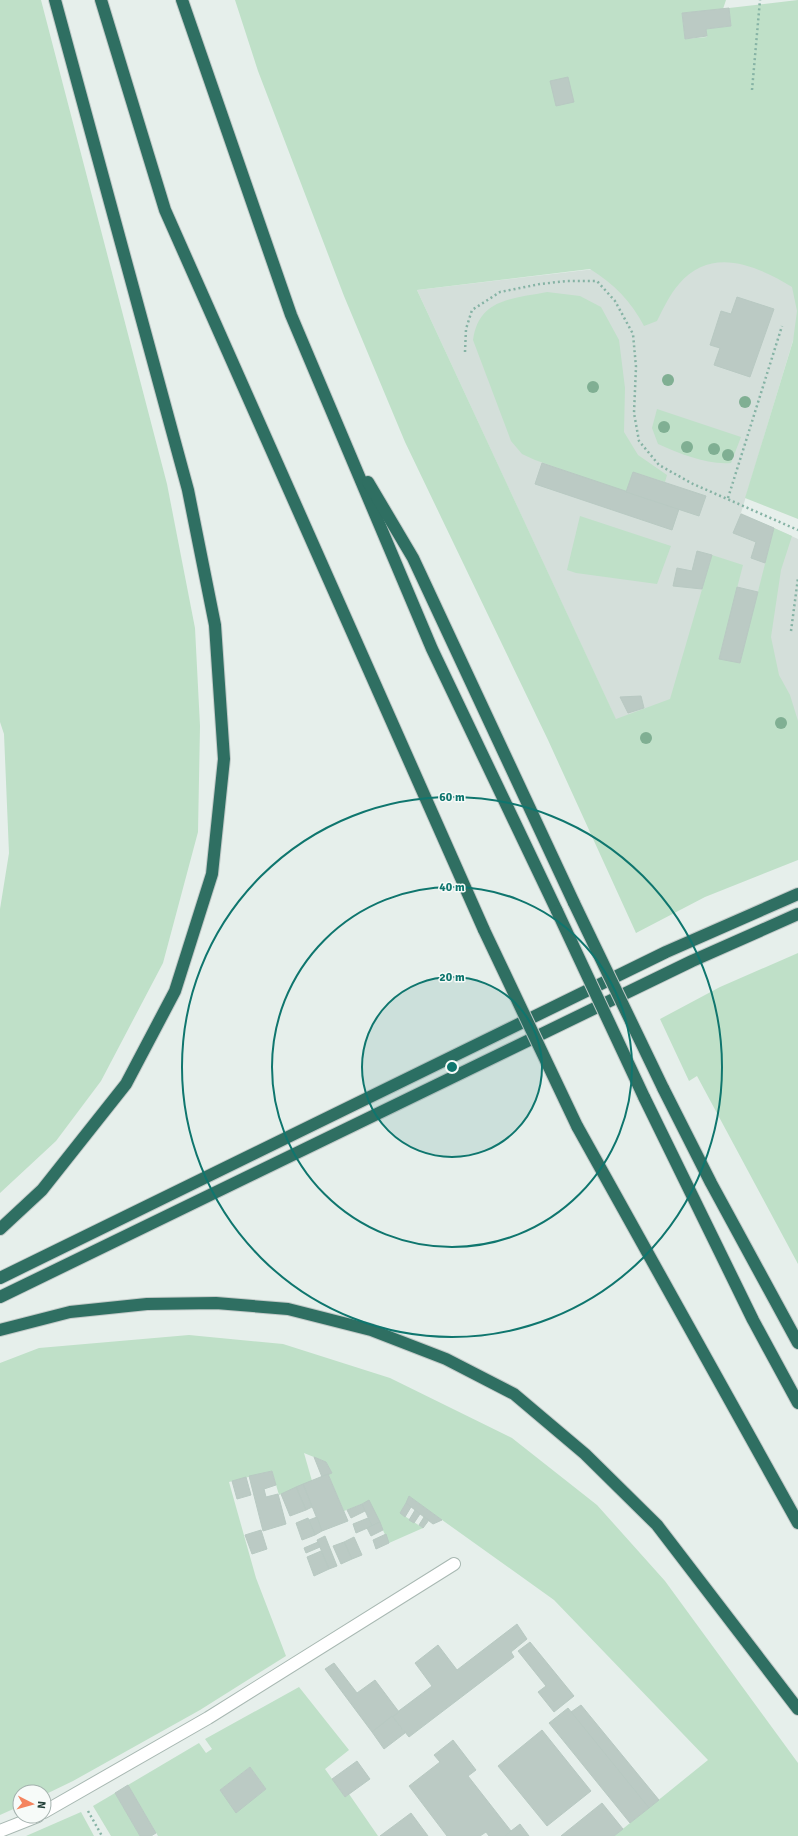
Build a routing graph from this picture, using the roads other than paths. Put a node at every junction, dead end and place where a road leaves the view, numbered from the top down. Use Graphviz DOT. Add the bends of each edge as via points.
graph roads {
  1 [pos="55,0"];
  2 [pos="101,0"];
  3 [pos="182,0"];
  4 [pos="343,440"];
  5 [pos="798,894"];
  6 [pos="798,914"];
  7 [pos="0,1229"];
  8 [pos="0,1278"];
  9 [pos="0,1297"];
  10 [pos="0,1330"];
  11 [pos="798,1344"];
  12 [pos="798,1402"];
  13 [pos="798,1523"];
  14 [pos="454,1564"];
  15 [pos="798,1709"];
  16 [pos="52,1808"];
  17 [pos="18,1824"];
  18 [pos="0,1831"];
  1 -- 7 [label="highway" via="188,490 215,625 224,759 212,874 175,991 126,1084 42,1190"];
  2 -- 13 [label="highway, bridge" via="165,210 484,930 577,1126"];
  3 -- 4 [label="highway" via="291,315"];
  4 -- 11 [label="highway, bridge" via="413,558 663,1088"];
  4 -- 12 [label="highway, bridge" via="432,649 644,1097 753,1320"];
  5 -- 8 [label="highway" via="666,952"];
  6 -- 9 [label="highway" via="692,961"];
  10 -- 15 [label="highway" via="70,1312 147,1304 216,1303 303,1313 371,1330 446,1359 514,1394 586,1454 652,1519"];
  14 -- 16 [label="lane" via="208,1718"];
  17 -- 18 [label="lane"];
}
